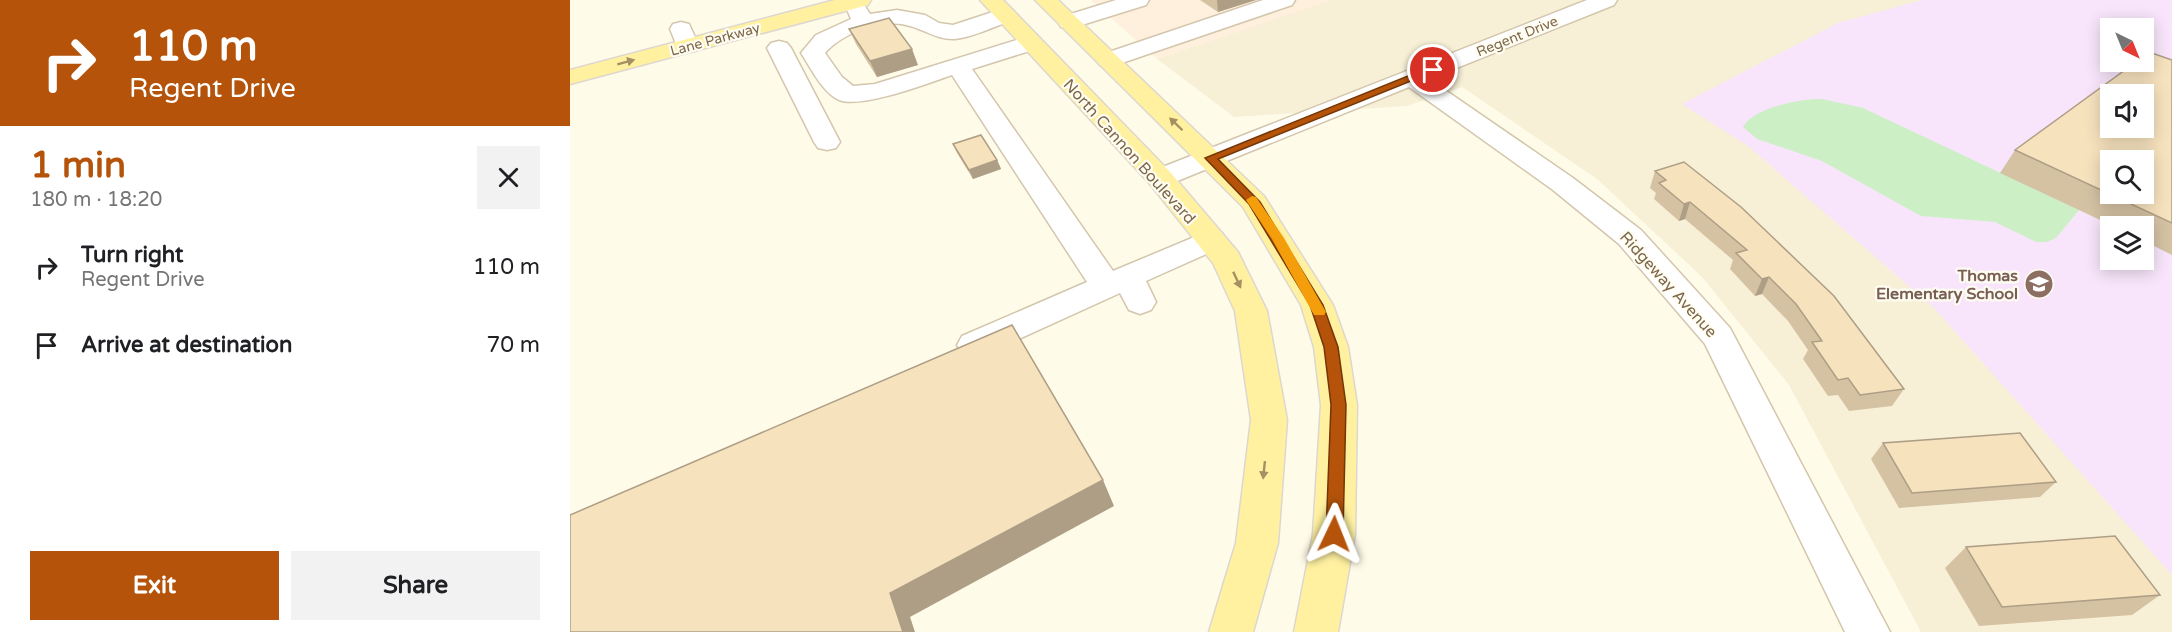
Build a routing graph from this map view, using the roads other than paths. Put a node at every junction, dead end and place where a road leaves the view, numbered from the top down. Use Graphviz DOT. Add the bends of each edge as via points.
graph roads {
  1 [pos="792,0"];
  2 [pos="1046,0"];
  3 [pos="1138,0"];
  4 [pos="1284,0"];
  5 [pos="1606,0"];
  6 [pos="858,8"];
  7 [pos="998,8"];
  8 [pos="1069,22"];
  9 [pos="684,38"];
  10 [pos="1031,43"];
  11 [pos="779,48"];
  12 [pos="570,58"];
  13 [pos="1108,60"];
  14 [pos="958,66"];
  15 [pos="570,78"];
  16 [pos="1412,78"];
  17 [pos="827,142"];
  18 [pos="1210,158"];
  19 [pos="1160,178"];
  20 [pos="1211,240"];
  21 [pos="1125,288"];
  22 [pos="942,360"];
  23 [pos="1231,632"];
  24 [pos="1316,632"];
  25 [pos="1868,632"];
  1 -- 9 [label="main road, Lane Parkway"];
  2 -- 8 [label="main road"];
  3 -- 8 [label="street"];
  4 -- 13 [label="street"];
  5 -- 16 [label="street, Regent Drive"];
  6 -- 7 [label="street" via="954,32"];
  6 -- 9 [label="main road, Lane Parkway"];
  6 -- 14 [label="street" via="813,53 833,82 847,94 877,91"];
  7 -- 10 [label="main road, North Cannon Boulevard"];
  8 -- 13 [label="main road"];
  9 -- 12 [label="main road, Lane Parkway"];
  15 -- 9 [label="main road, Lane Parkway, one-way"];
  10 -- 14 [label="street"];
  10 -- 19 [label="main road, North Cannon Boulevard"];
  11 -- 17 [label="street"];
  18 -- 13 [label="main road, one-way"];
  14 -- 21 [label="street"];
  16 -- 18 [label="street, Regent Drive"];
  16 -- 25 [label="street, Ridgeway Avenue" via="1563,184 1630,237 1718,337"];
  18 -- 19 [label="street, Regent Drive"];
  18 -- 24 [label="main road" via="1254,202 1278,238 1317,305 1331,347 1339,405 1334,534"];
  19 -- 20 [label="main road, North Cannon Boulevard"];
  20 -- 21 [label="street"];
  20 -- 23 [label="main road, North Cannon Boulevard, one-way" via="1227,259 1251,311 1269,420 1257,543"];
  21 -- 22 [label="street"];
}
